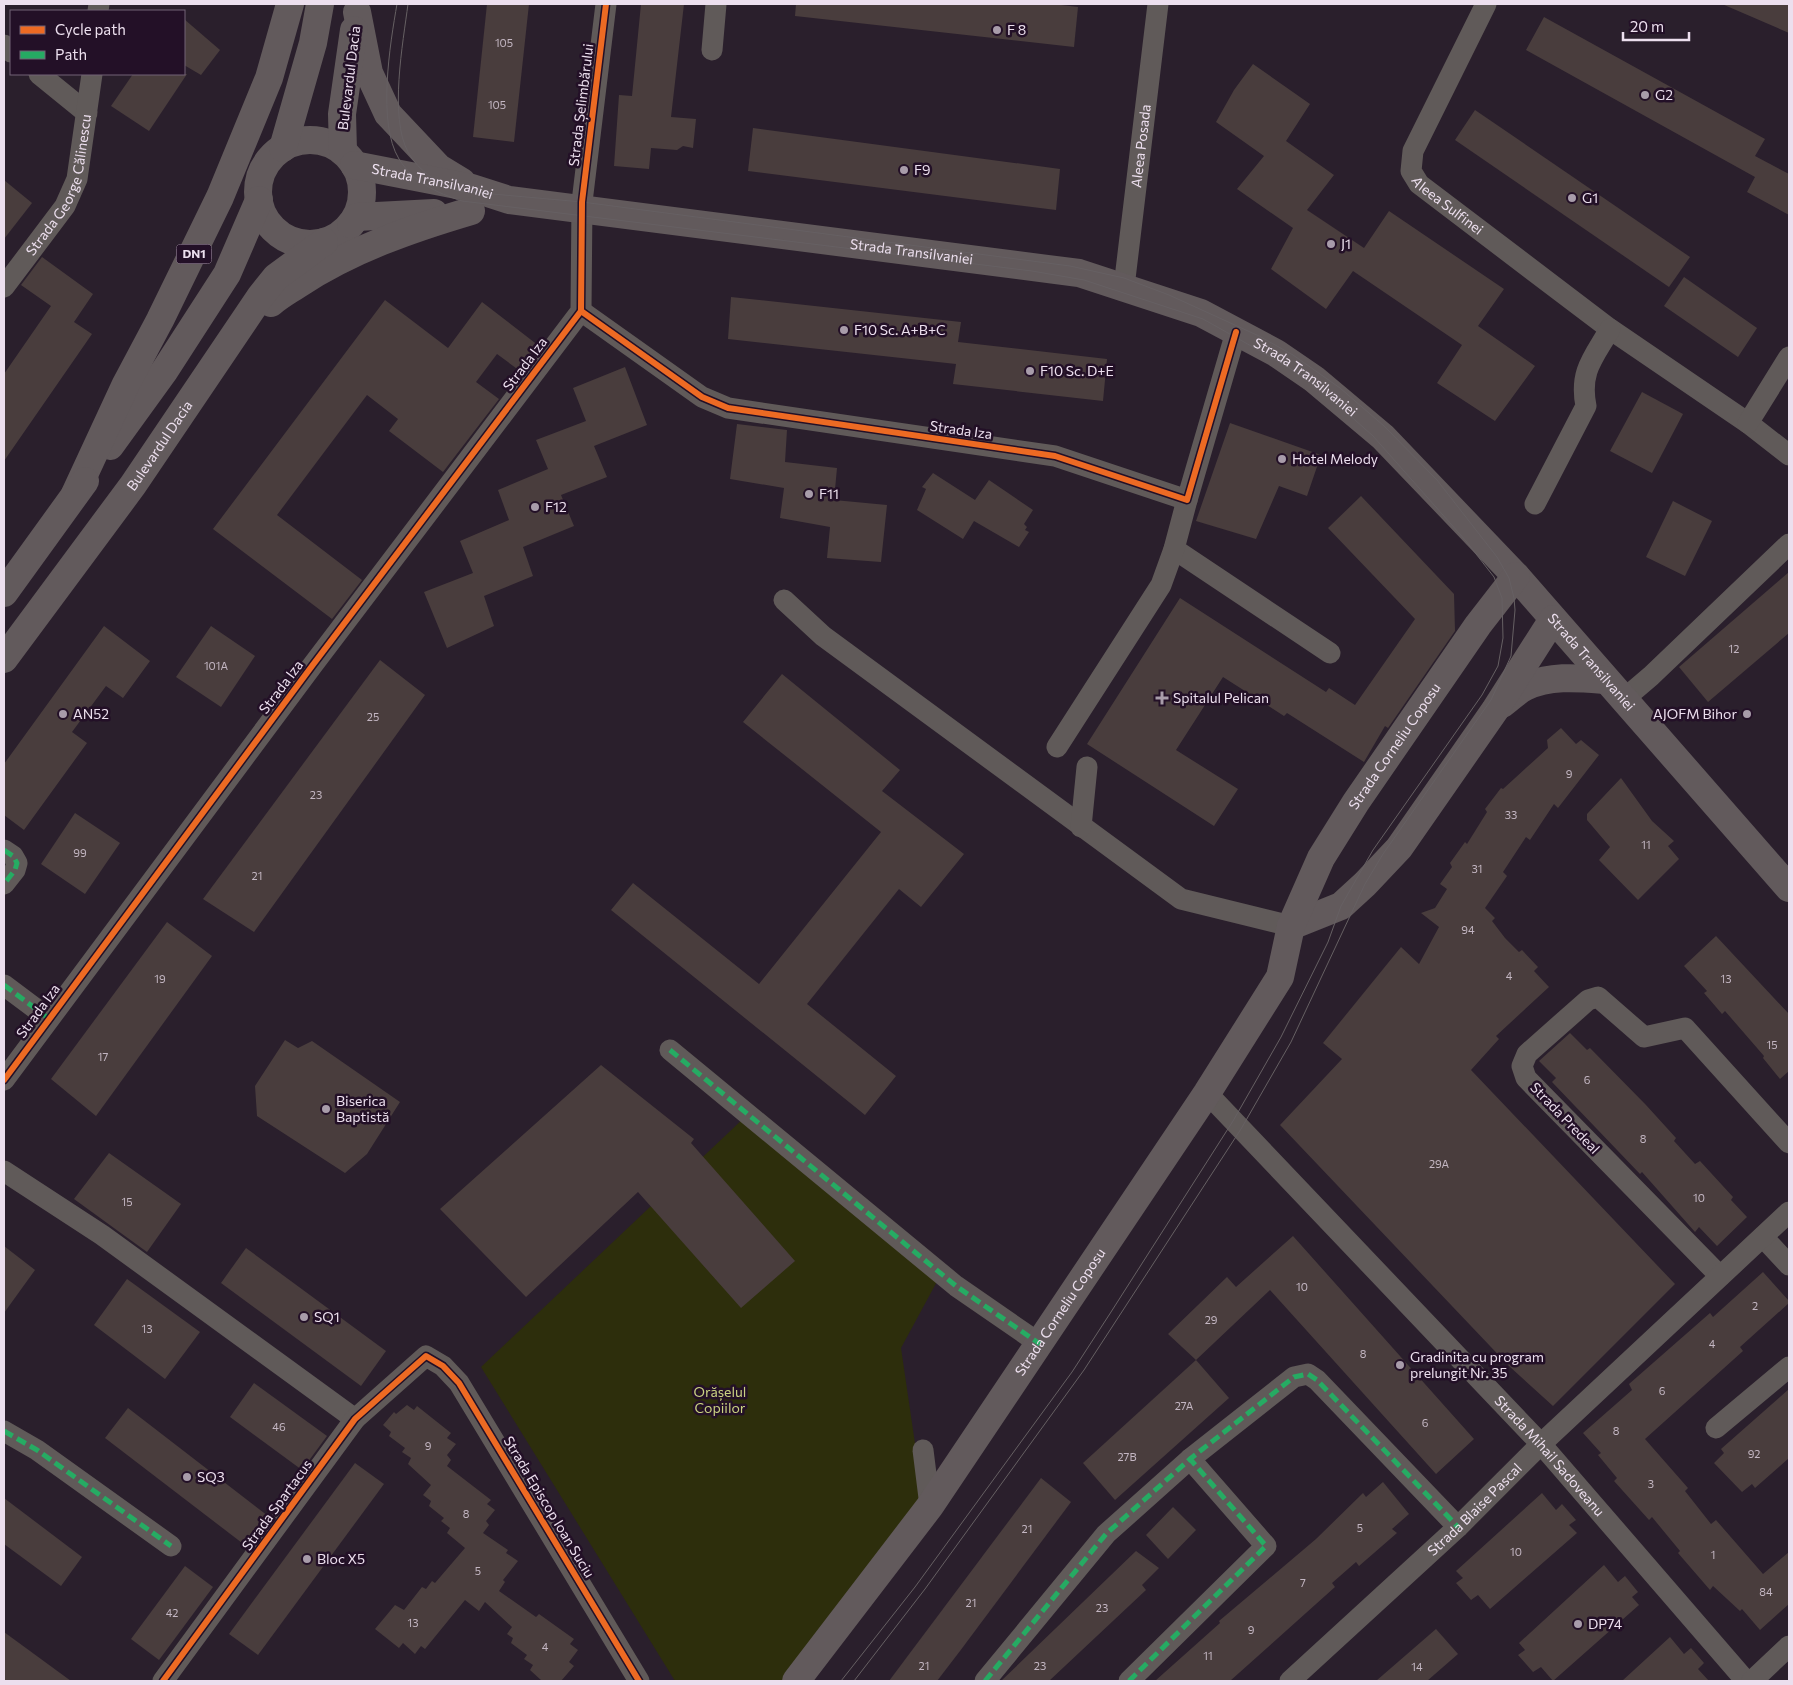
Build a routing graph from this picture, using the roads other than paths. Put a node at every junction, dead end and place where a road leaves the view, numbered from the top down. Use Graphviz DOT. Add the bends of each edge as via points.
graph roads {
  1 [pos="290,4"];
  2 [pos="320,4"];
  3 [pos="606,4"];
  4 [pos="716,4"];
  5 [pos="1486,4"];
  6 [pos="358,8"];
  7 [pos="1159,8"];
  8 [pos="712,50"];
  9 [pos="39,75"];
  10 [pos="92,75"];
  11 [pos="87,113"];
  12 [pos="283,148"];
  13 [pos="349,158"];
  14 [pos="471,199"];
  15 [pos="259,200"];
  16 [pos="582,209"];
  17 [pos="352,224"];
  18 [pos="324,242"];
  19 [pos="7,274"];
  20 [pos="1124,287"];
  21 [pos="581,311"];
  22 [pos="1610,329"];
  23 [pos="1236,332"];
  24 [pos="1789,357"];
  25 [pos="1748,423"];
  26 [pos="1789,455"];
  27 [pos="133,485"];
  28 [pos="75,494"];
  29 [pos="1187,500"];
  30 [pos="1535,504"];
  31 [pos="1789,544"];
  32 [pos="1174,549"];
  33 [pos="1516,576"];
  34 [pos="4,593"];
  35 [pos="784,600"];
  36 [pos="1553,619"];
  37 [pos="1330,653"];
  38 [pos="4,659"];
  39 [pos="1615,690"];
  40 [pos="1495,710"];
  41 [pos="1057,747"];
  42 [pos="1087,767"];
  43 [pos="1081,827"];
  44 [pos="4,850"];
  45 [pos="4,884"];
  46 [pos="1789,888"];
  47 [pos="1291,926"];
  48 [pos="4,985"];
  49 [pos="48,1018"];
  50 [pos="670,1050"];
  51 [pos="4,1080"];
  52 [pos="1207,1093"];
  53 [pos="1789,1143"];
  54 [pos="4,1171"];
  55 [pos="1789,1212"];
  56 [pos="1763,1237"];
  57 [pos="1789,1264"];
  58 [pos="1720,1276"];
  59 [pos="1040,1344"];
  60 [pos="426,1356"];
  61 [pos="1789,1367"];
  62 [pos="355,1419"];
  63 [pos="1716,1428"];
  64 [pos="4,1431"];
  65 [pos="1540,1444"];
  66 [pos="923,1450"];
  67 [pos="1190,1459"];
  68 [pos="930,1506"];
  69 [pos="1458,1527"];
  70 [pos="171,1546"];
  71 [pos="1789,1646"];
  72 [pos="163,1681"];
  73 [pos="639,1681"];
  74 [pos="796,1681"];
  75 [pos="985,1681"];
  76 [pos="1129,1681"];
  77 [pos="1290,1681"];
  78 [pos="1746,1681"];
  79 [pos="1752,1681"];
  1 -- 28 [label="main road, DN1" via="269,78 220,197"];
  2 -- 12 [label="main road, DN1" via="313,43"];
  3 -- 16 [label="street, Strada Șelimbărului"];
  4 -- 8 [label="street"];
  5 -- 22 [label="street, Aleea Sulfinei" via="1413,151 1410,171 1419,184"];
  6 -- 13 [label="main road, Bulevardul Dacia" via="342,114"];
  6 -- 14 [label="main road" via="370,73 388,114"];
  7 -- 20 [label="street, Aleea Posada"];
  9 -- 11 [label="street"];
  10 -- 11 [label="street, Strada George Călinescu"];
  11 -- 19 [label="street, Strada George Călinescu" via="77,179 65,206"];
  12 -- 13 [label="main road" via="314,140 329,144"];
  12 -- 15 [label="main road, DN1" via="263,170"];
  13 -- 14 [label="main road, Strada Transilvaniei"];
  13 -- 17 [label="main road" via="360,179 362,195"];
  14 -- 16 [label="main road, Strada Transilvaniei"];
  14 -- 17 [label="main road, Strada Transilvaniei" via="357,217"];
  14 -- 27 [label="main road" via="313,274 273,301"];
  15 -- 18 [label="main road, DN1" via="264,217 275,231 290,240 307,244"];
  15 -- 28 [label="main road, DN1" via="227,274 165,370"];
  16 -- 20 [label="main road, Strada Transilvaniei" via="1032,266 1079,273"];
  16 -- 21 [label="street"];
  17 -- 18 [label="main road, DN1"];
  18 -- 27 [label="main road, Bulevardul Dacia / DN1" via="276,277 260,296"];
  20 -- 23 [label="main road, Strada Transilvaniei" via="1200,313"];
  21 -- 29 [label="street, Strada Iza" via="702,398 728,408 1055,456"];
  21 -- 49 [label="street, Strada Iza"];
  22 -- 25 [label="street, Aleea Sulfinei"];
  22 -- 30 [label="street" via="1584,374 1586,406"];
  23 -- 29 [label="street"];
  23 -- 33 [label="main road, Strada Transilvaniei" via="1276,353 1360,416"];
  24 -- 25 [label="street"];
  25 -- 26 [label="street, Aleea Sulfinei"];
  27 -- 38 [label="main road, Bulevardul Dacia / DN1"];
  28 -- 34 [label="main road, DN1"];
  29 -- 32 [label="street"];
  31 -- 39 [label="street" via="1651,676"];
  32 -- 37 [label="street"];
  32 -- 41 [label="street" via="1162,585 1150,606"];
  33 -- 36 [label="main road, Strada Transilvaniei"];
  33 -- 47 [label="main road, Strada Corneliu Coposu" via="1482,619 1356,802 1321,858"];
  35 -- 43 [label="street" via="823,636"];
  36 -- 39 [label="main road, Strada Transilvaniei"];
  36 -- 40 [label="main road"];
  39 -- 40 [label="main road" via="1572,677 1545,681 1524,688"];
  39 -- 46 [label="main road, Strada Transilvaniei"];
  40 -- 47 [label="main road" via="1385,864 1341,906"];
  42 -- 43 [label="street"];
  43 -- 47 [label="street" via="1182,899"];
  44 -- 45 [label="street" via="16,863 15,870"];
  47 -- 52 [label="main road, Strada Corneliu Coposu" via="1280,977"];
  48 -- 49 [label="street"];
  49 -- 51 [label="street, Strada Iza"];
  50 -- 59 [label="street" via="956,1286"];
  52 -- 59 [label="main road, Strada Corneliu Coposu"];
  52 -- 65 [label="street, Strada Mihail Sadoveanu"];
  53 -- 58 [label="street, Strada Predeal" via="1685,1028 1644,1037 1598,997 1588,1000 1527,1054 1522,1066 1526,1078"];
  54 -- 62 [label="street" via="102,1236"];
  55 -- 56 [label="street, Strada Blaise Pascal"];
  56 -- 57 [label="street"];
  56 -- 58 [label="street, Strada Blaise Pascal"];
  58 -- 65 [label="street, Strada Blaise Pascal"];
  59 -- 68 [label="main road, Strada Corneliu Coposu"];
  60 -- 62 [label="street, Strada Spartacus"];
  60 -- 73 [label="street, Strada Episcop Ioan Suciu" via="443,1366 459,1383"];
  61 -- 63 [label="street"];
  62 -- 72 [label="street, Strada Spartacus"];
  64 -- 70 [label="street" via="37,1450"];
  65 -- 69 [label="street, Strada Blaise Pascal"];
  65 -- 78 [label="street, Strada Mihail Sadoveanu"];
  66 -- 68 [label="street"];
  67 -- 69 [label="street" via="1294,1377 1308,1374 1318,1380"];
  67 -- 75 [label="street" via="1106,1534"];
  67 -- 76 [label="street" via="1266,1546"];
  68 -- 74 [label="main road, Strada Corneliu Coposu"];
  69 -- 77 [label="street, Strada Blaise Pascal"];
  71 -- 79 [label="street"];
}
